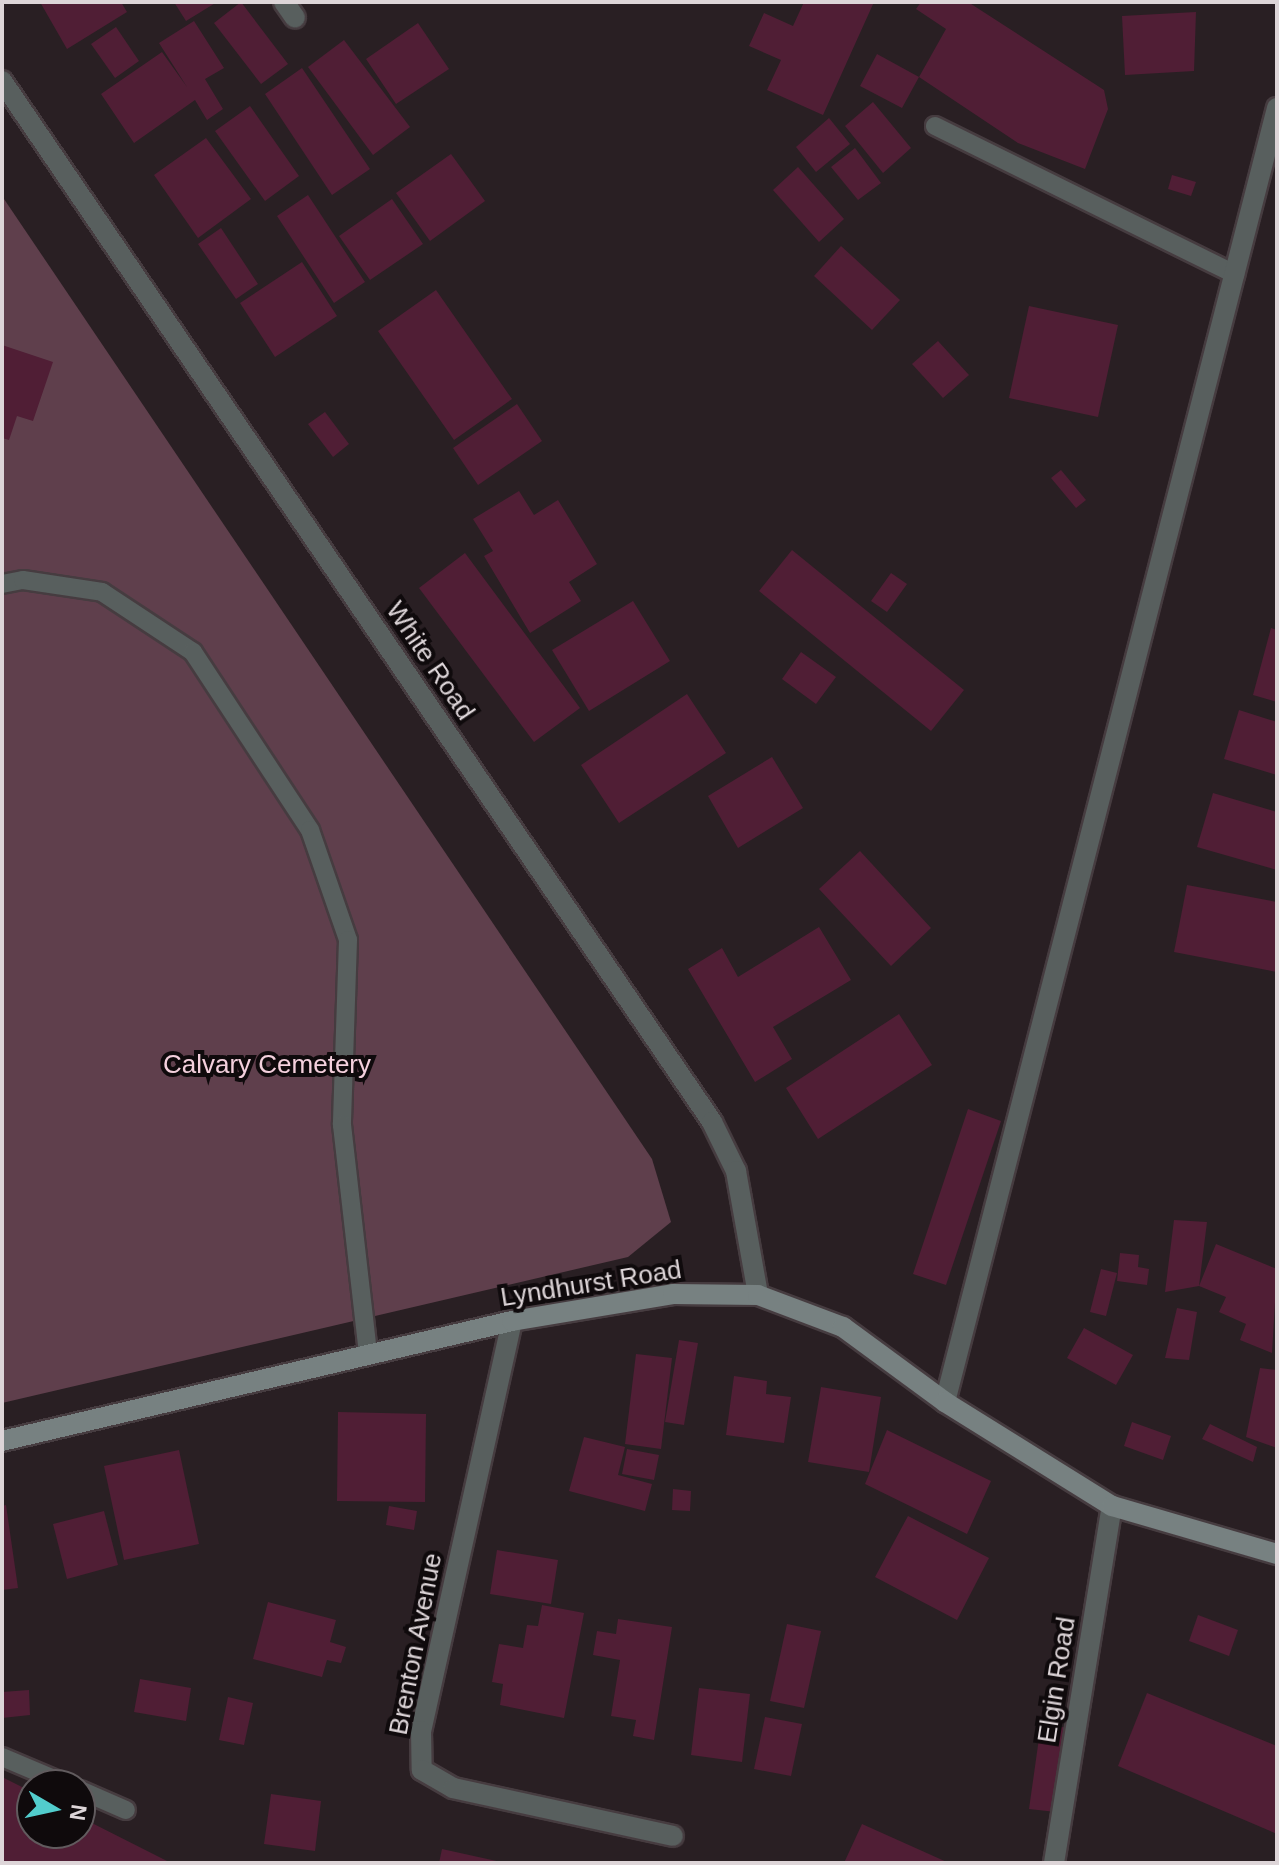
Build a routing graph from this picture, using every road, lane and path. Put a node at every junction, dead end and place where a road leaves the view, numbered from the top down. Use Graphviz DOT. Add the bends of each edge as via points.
graph roads {
  1 [pos="2,81"];
  2 [pos="1277,108"];
  3 [pos="935,126"];
  4 [pos="1235,274"];
  5 [pos="2,584"];
  6 [pos="758,1295"];
  7 [pos="512,1321"];
  8 [pos="368,1353"];
  9 [pos="945,1402"];
  10 [pos="2,1441"];
  11 [pos="1112,1506"];
  12 [pos="1277,1554"];
  13 [pos="2,1757"];
  14 [pos="30,1769"];
  15 [pos="96,1797"];
  16 [pos="126,1810"];
  17 [pos="673,1836"];
  18 [pos="1054,1863"];
  1 -- 6 [label="street, White Road" via="712,1122 736,1171"];
  2 -- 4 [label="street"];
  3 -- 4 [label="lane"];
  4 -- 9 [label="street"];
  5 -- 8 [label="lane" via="23,580 102,592 193,652 310,830 348,940 342,1125"];
  6 -- 7 [label="street, Lyndhurst Road" via="673,1294"];
  6 -- 9 [label="street, Lyndhurst Road" via="843,1327"];
  7 -- 8 [label="street, Lyndhurst Road"];
  7 -- 17 [label="street, Brenton Avenue" via="421,1731 422,1770 453,1788"];
  8 -- 10 [label="street, Lyndhurst Road"];
  9 -- 11 [label="street, Lyndhurst Road"];
  11 -- 12 [label="street, Lyndhurst Road"];
  11 -- 18 [label="street, Elgin Road"];
  13 -- 14 [label="lane"];
  15 -- 16 [label="lane"];
}
